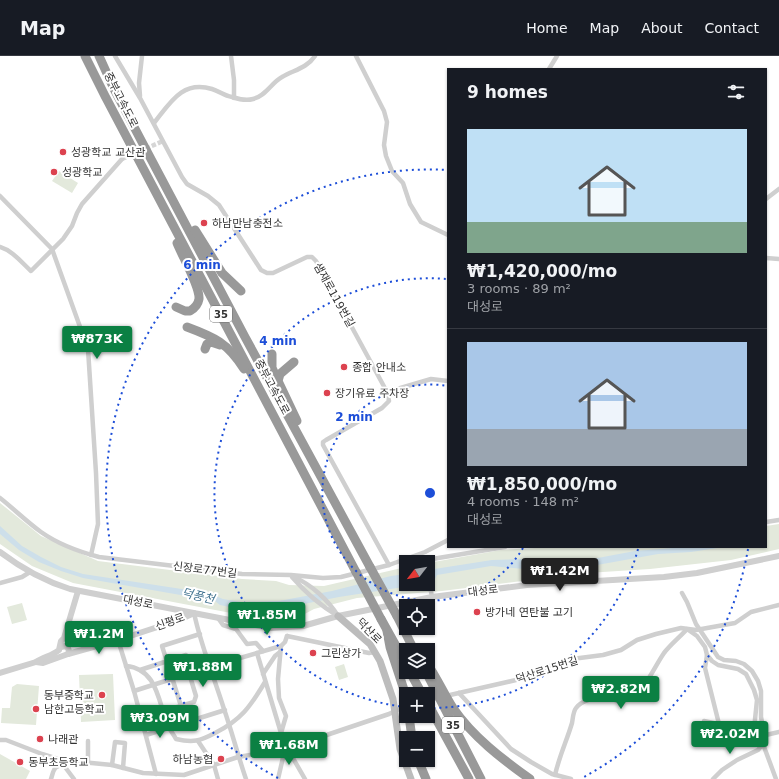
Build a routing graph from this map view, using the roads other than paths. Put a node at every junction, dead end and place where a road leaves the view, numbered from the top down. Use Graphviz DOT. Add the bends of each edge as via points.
graph roads {
  1 [pos="85,56"];
  2 [pos="99,56"];
  3 [pos="115,56"];
  4 [pos="142,56"];
  5 [pos="232,56"];
  6 [pos="315,56"];
  7 [pos="356,56"];
  8 [pos="556,56"];
  9 [pos="550,68"];
  10 [pos="140,98"];
  11 [pos="234,98"];
  12 [pos="154,123"];
  13 [pos="122,159"];
  14 [pos="779,189"];
  15 [pos="0,196"];
  16 [pos="767,198"];
  17 [pos="181,216"];
  18 [pos="172,221"];
  19 [pos="447,235"];
  20 [pos="0,247"];
  21 [pos="52,249"];
  22 [pos="767,258"];
  23 [pos="779,259"];
  24 [pos="241,291"];
  25 [pos="176,307"];
  26 [pos="187,327"];
  27 [pos="205,349"];
  28 [pos="272,354"];
  29 [pos="239,361"];
  30 [pos="294,362"];
  31 [pos="278,381"];
  32 [pos="447,381"];
  33 [pos="259,388"];
  34 [pos="387,392"];
  35 [pos="320,474"];
  36 [pos="0,498"];
  37 [pos="779,520"];
  38 [pos="767,522"];
  39 [pos="447,541"];
  40 [pos="499,548"];
  41 [pos="0,552"];
  42 [pos="425,552"];
  43 [pos="91,554"];
  44 [pos="425,555"];
  45 [pos="779,556"];
  46 [pos="435,559"];
  47 [pos="390,565"];
  48 [pos="30,572"];
  49 [pos="291,575"];
  50 [pos="0,583"];
  51 [pos="78,591"];
  52 [pos="431,591"];
  53 [pos="682,593"];
  54 [pos="432,597"];
  55 [pos="779,605"];
  56 [pos="194,613"];
  57 [pos="338,616"];
  58 [pos="218,618"];
  59 [pos="285,627"];
  60 [pos="687,629"];
  61 [pos="700,629"];
  62 [pos="387,631"];
  63 [pos="200,634"];
  64 [pos="287,636"];
  65 [pos="118,640"];
  66 [pos="411,643"];
  67 [pos="281,646"];
  68 [pos="65,650"];
  69 [pos="263,651"];
  70 [pos="280,652"];
  71 [pos="375,652"];
  72 [pos="399,652"];
  73 [pos="257,653"];
  74 [pos="186,655"];
  75 [pos="707,655"];
  76 [pos="167,661"];
  77 [pos="126,666"];
  78 [pos="209,666"];
  79 [pos="140,670"];
  80 [pos="0,673"];
  81 [pos="189,673"];
  82 [pos="262,674"];
  83 [pos="435,677"];
  84 [pos="173,678"];
  85 [pos="430,679"];
  86 [pos="265,682"];
  87 [pos="154,684"];
  88 [pos="403,687"];
  89 [pos="134,691"];
  90 [pos="459,693"];
  91 [pos="450,695"];
  92 [pos="181,706"];
  93 [pos="399,708"];
  94 [pos="225,710"];
  95 [pos="395,710"];
  96 [pos="164,711"];
  97 [pos="435,717"];
  98 [pos="704,721"];
  99 [pos="719,724"];
  100 [pos="230,726"];
  101 [pos="168,727"];
  102 [pos="754,729"];
  103 [pos="779,732"];
  104 [pos="281,733"];
  105 [pos="146,735"];
  106 [pos="766,735"];
  107 [pos="0,740"];
  108 [pos="88,741"];
  109 [pos="198,741"];
  110 [pos="717,743"];
  111 [pos="763,744"];
  112 [pos="285,749"];
  113 [pos="238,757"];
  114 [pos="62,762"];
  115 [pos="88,763"];
  116 [pos="112,765"];
  117 [pos="214,765"];
  118 [pos="421,767"];
  119 [pos="123,768"];
  120 [pos="147,774"];
  121 [pos="156,774"];
  122 [pos="555,774"];
  123 [pos="184,777"];
  124 [pos="779,778"];
  125 [pos="51,779"];
  126 [pos="74,779"];
  127 [pos="146,779"];
  128 [pos="218,779"];
  129 [pos="246,779"];
  130 [pos="278,779"];
  131 [pos="305,779"];
  132 [pos="411,779"];
  133 [pos="426,779"];
  134 [pos="469,779"];
  135 [pos="481,779"];
  136 [pos="530,779"];
  137 [pos="571,779"];
  138 [pos="713,779"];
  139 [pos="775,779"];
  1 -- 18 [label="highway, 중부고속도로 / 35"];
  2 -- 17 [label="highway, 중부고속도로 / 35"];
  3 -- 10 [label="street, 샘재로119번길"];
  4 -- 10 [label="street"];
  5 -- 11 [label="street"];
  6 -- 11 [label="street" via="303,67 281,78 259,97 252,100"];
  7 -- 19 [label="street" via="384,111 387,122 384,145 392,171 402,183 410,204 421,222"];
  8 -- 9 [label="street"];
  10 -- 12 [label="street, 샘재로119번길"];
  11 -- 12 [label="street" via="213,89 192,87 175,97"];
  12 -- 34 [label="street, 샘재로119번길" via="182,177 218,204 261,270 273,272 312,257 316,261"];
  13 -- 21 [label="street" via="82,204 68,232"];
  14 -- 16 [label="street"];
  15 -- 21 [label="street"];
  17 -- 24 [label="highway" via="189,219 222,273"];
  17 -- 35 [label="highway, 중부고속도로 / 35"];
  18 -- 25 [label="highway" via="171,230 199,297 198,304 190,310"];
  18 -- 33 [label="highway, 중부고속도로 / 35"];
  20 -- 21 [label="street" via="14,254 31,271"];
  21 -- 43 [label="street" via="88,349 98,524"];
  22 -- 23 [label="street"];
  26 -- 29 [label="highway" via="218,340 228,347"];
  27 -- 29 [label="highway" via="207,344 214,342"];
  28 -- 31 [label="highway" via="272,368"];
  29 -- 33 [label="highway"];
  30 -- 31 [label="highway" via="280,374"];
  31 -- 35 [label="highway"];
  32 -- 34 [label="street" via="431,379"];
  33 -- 62 [label="highway, 중부고속도로 / 35, bridge"];
  34 -- 47 [label="street" via="389,401 382,408 326,440 323,445"];
  35 -- 66 [label="highway, 중부고속도로 / 35, bridge"];
  36 -- 43 [label="street, 신장로77번길" via="42,533"];
  37 -- 38 [label="street"];
  39 -- 42 [label="street, 신장로77번길"];
  40 -- 46 [label="street"];
  41 -- 48 [label="street, 대성로"];
  42 -- 44 [label="street"];
  42 -- 47 [label="street, 신장로77번길"];
  43 -- 49 [label="street, 신장로77번길" via="242,574"];
  45 -- 54 [label="street, 대성로" via="664,577 527,585"];
  47 -- 49 [label="street, 신장로77번길" via="341,577"];
  48 -- 50 [label="street"];
  48 -- 51 [label="street, 대성로"];
  49 -- 57 [label="street" via="324,608"];
  49 -- 57 [label="street" via="306,582 331,605"];
  51 -- 56 [label="street, 대성로"];
  51 -- 68 [label="street" via="61,641"];
  52 -- 54 [label="street"];
  53 -- 61 [label="street"];
  54 -- 57 [label="street, 대성로"];
  55 -- 61 [label="street, 덕산로15번길" via="751,612 735,623"];
  56 -- 58 [label="street, 대성로"];
  56 -- 63 [label="street"];
  56 -- 65 [label="street, 신평로"];
  57 -- 59 [label="street, 대성로" via="303,626"];
  57 -- 71 [label="main road, 덕산로" via="370,644"];
  58 -- 59 [label="street, 대성로" via="271,628"];
  58 -- 69 [label="street" via="223,625 236,629 247,644 256,643"];
  59 -- 64 [label="street"];
  60 -- 61 [label="street, 덕산로15번길"];
  60 -- 75 [label="street" via="697,636"];
  60 -- 90 [label="street, 덕산로15번길" via="656,634 637,640 621,650 572,659 516,680"];
  60 -- 122 [label="street" via="664,653 639,691 622,702 603,697 588,700 577,707"];
  61 -- 106 [label="street" via="718,657 744,664 752,671 761,691 761,717"];
  62 -- 72 [label="highway, 중부고속도로 / 35"];
  62 -- 88 [label="highway"];
  63 -- 76 [label="street" via="162,646"];
  63 -- 78 [label="street"];
  64 -- 67 [label="street"];
  64 -- 71 [label="street" via="369,653"];
  65 -- 68 [label="street, 신평로" via="77,652"];
  65 -- 77 [label="street"];
  67 -- 69 [label="street"];
  67 -- 70 [label="street"];
  68 -- 80 [label="street, 신평로" via="43,663 36,662"];
  69 -- 73 [label="street"];
  70 -- 82 [label="street" via="274,656"];
  70 -- 104 [label="street" via="279,698 286,716"];
  71 -- 95 [label="main road, 덕산로" via="387,679"];
  73 -- 78 [label="street"];
  73 -- 82 [label="street"];
  74 -- 76 [label="street"];
  75 -- 99 [label="street" via="705,668"];
  75 -- 102 [label="street" via="718,665 738,669 746,674 757,700"];
  76 -- 79 [label="street"];
  76 -- 84 [label="street"];
  77 -- 79 [label="street"];
  77 -- 89 [label="street"];
  78 -- 81 [label="street"];
  78 -- 94 [label="street"];
  79 -- 87 [label="street" via="148,675"];
  81 -- 84 [label="street"];
  81 -- 92 [label="street" via="196,696 194,702"];
  82 -- 86 [label="street"];
  83 -- 136 [label="highway" via="454,708 486,746"];
  84 -- 87 [label="street"];
  84 -- 92 [label="street"];
  85 -- 135 [label="highway, 35"];
  86 -- 100 [label="street" via="254,701"];
  86 -- 104 [label="street"];
  87 -- 89 [label="street"];
  87 -- 96 [label="street"];
  89 -- 105 [label="street"];
  90 -- 91 [label="street, 덕산로15번길"];
  90 -- 122 [label="street" via="511,749"];
  92 -- 96 [label="street"];
  93 -- 95 [label="street"];
  94 -- 100 [label="street"];
  94 -- 101 [label="street"];
  95 -- 112 [label="street"];
  95 -- 132 [label="main road, 덕산로" via="400,749"];
  96 -- 101 [label="street"];
  97 -- 134 [label="highway, 35"];
  98 -- 99 [label="street"];
  99 -- 102 [label="street"];
  99 -- 110 [label="street"];
  100 -- 109 [label="street"];
  100 -- 113 [label="street"];
  101 -- 105 [label="street"];
  101 -- 109 [label="street" via="176,739"];
  102 -- 111 [label="street"];
  103 -- 106 [label="street"];
  104 -- 112 [label="street"];
  105 -- 121 [label="street"];
  106 -- 111 [label="street"];
  107 -- 114 [label="street" via="6,740"];
  108 -- 115 [label="street"];
  109 -- 117 [label="street"];
  111 -- 138 [label="street" via="758,750 736,760"];
  111 -- 139 [label="street"];
  112 -- 113 [label="street"];
  112 -- 130 [label="street"];
  112 -- 131 [label="street"];
  113 -- 117 [label="street"];
  113 -- 129 [label="street"];
  114 -- 115 [label="street"];
  114 -- 125 [label="street" via="54,768"];
  114 -- 126 [label="street"];
  115 -- 116 [label="street"];
  116 -- 119 [label="street"];
  116 -- 119 [label="street" via="115,742 125,743"];
  117 -- 123 [label="street"];
  117 -- 128 [label="street"];
  118 -- 133 [label="highway"];
  119 -- 120 [label="street"];
  120 -- 121 [label="street"];
  120 -- 127 [label="street"];
  121 -- 123 [label="street"];
  122 -- 137 [label="street"];
  124 -- 139 [label="street"];
}
